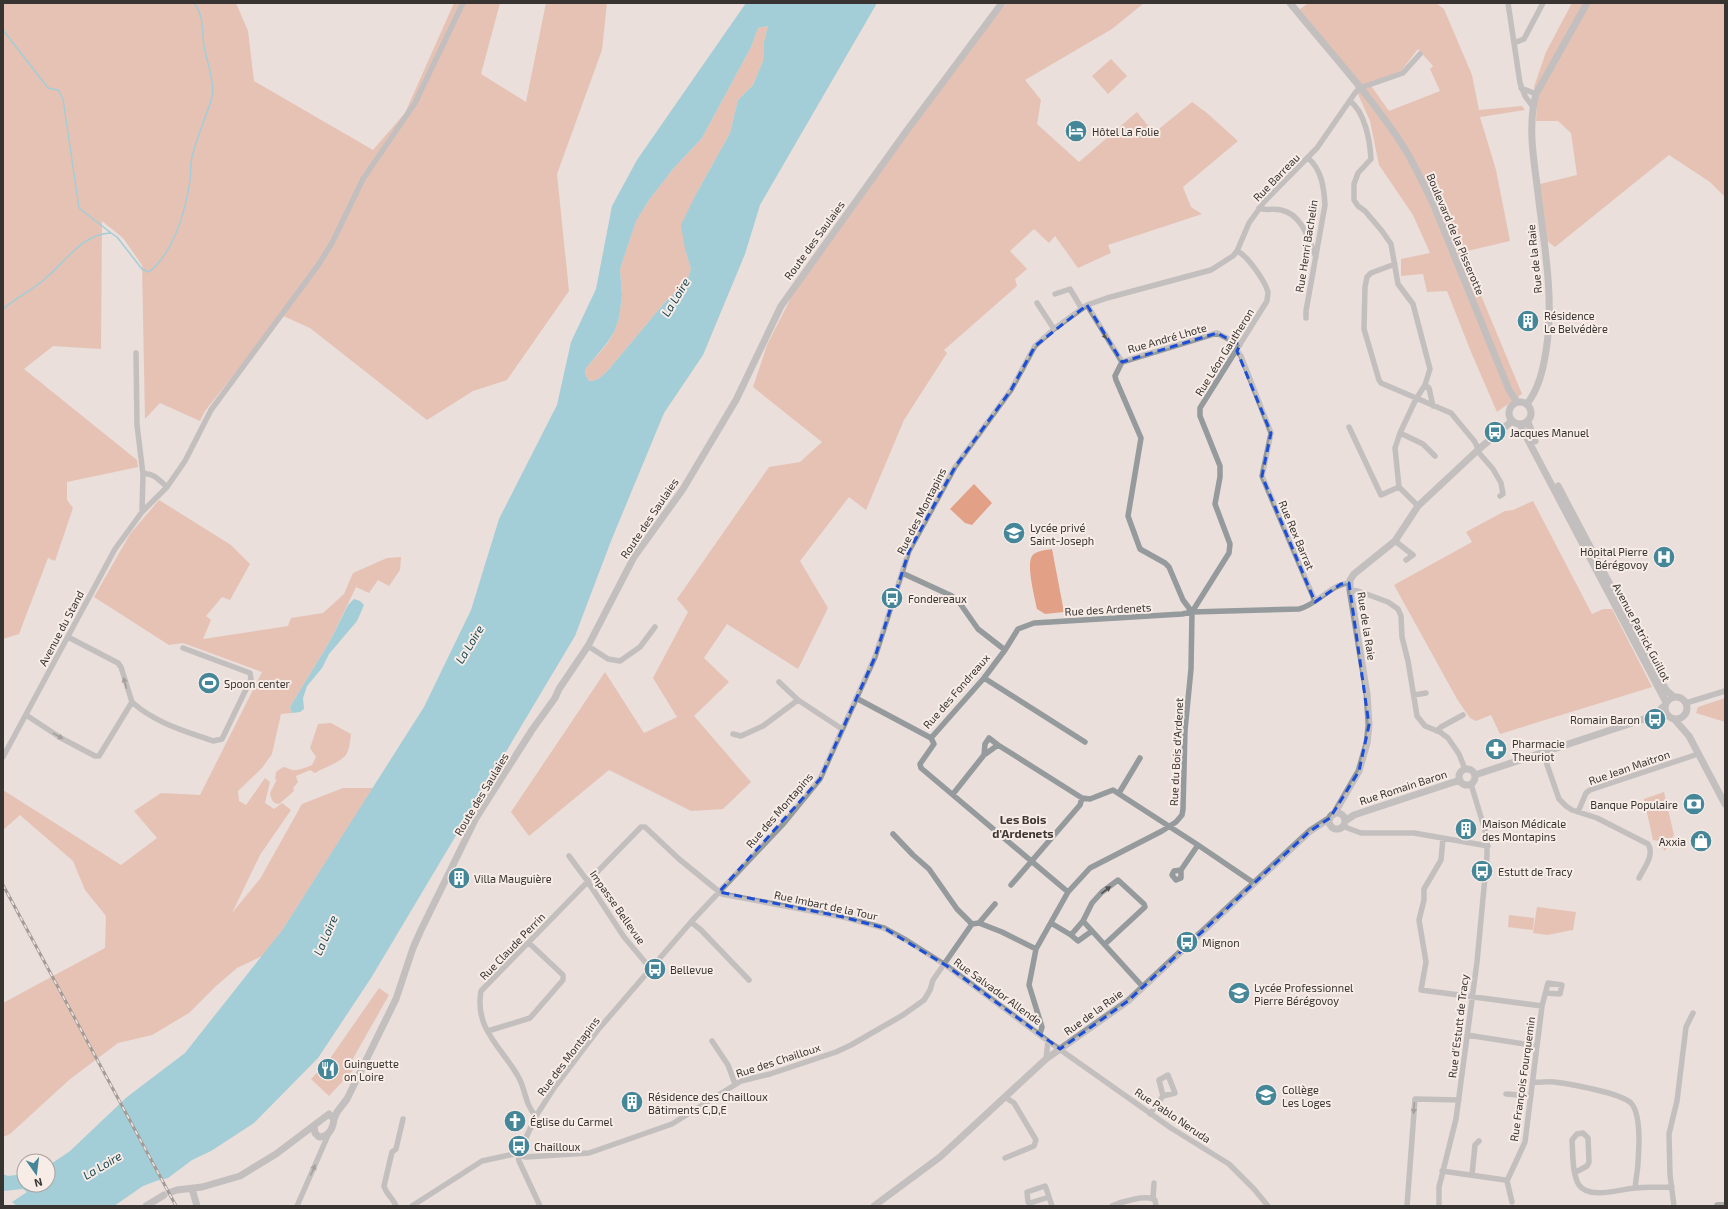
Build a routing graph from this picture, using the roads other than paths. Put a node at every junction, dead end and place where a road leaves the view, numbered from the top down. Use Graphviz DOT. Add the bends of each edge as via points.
graph roads {
  1 [pos="463,3"];
  2 [pos="1002,3"];
  3 [pos="1290,3"];
  4 [pos="1508,3"];
  5 [pos="1543,3"];
  6 [pos="1587,3"];
  7 [pos="1514,43"];
  8 [pos="1420,54"];
  9 [pos="1360,88"];
  10 [pos="1521,88"];
  11 [pos="1536,94"];
  12 [pos="1350,101"];
  13 [pos="1533,107"];
  14 [pos="1308,158"];
  15 [pos="1259,208"];
  16 [pos="1238,251"];
  17 [pos="1316,257"];
  18 [pos="1395,264"];
  19 [pos="1055,294"];
  20 [pos="1037,303"];
  21 [pos="1084,307"];
  22 [pos="1306,318"];
  23 [pos="1054,329"];
  24 [pos="1240,345"];
  25 [pos="1237,351"];
  26 [pos="136,353"];
  27 [pos="1122,362"];
  28 [pos="1425,385"];
  29 [pos="1416,399"];
  30 [pos="1514,404"];
  31 [pos="1527,404"];
  32 [pos="1433,406"];
  33 [pos="1512,421"];
  34 [pos="1528,422"];
  35 [pos="1520,425"];
  36 [pos="1349,427"];
  37 [pos="1400,433"];
  38 [pos="1479,449"];
  39 [pos="1435,456"];
  40 [pos="143,474"];
  41 [pos="167,487"];
  42 [pos="1398,487"];
  43 [pos="1500,496"];
  44 [pos="1418,506"];
  45 [pos="142,512"];
  46 [pos="1395,541"];
  47 [pos="1406,560"];
  48 [pos="902,573"];
  49 [pos="1350,587"];
  50 [pos="1315,601"];
  51 [pos="1192,612"];
  52 [pos="655,627"];
  53 [pos="68,637"];
  54 [pos="588,646"];
  55 [pos="183,648"];
  56 [pos="1005,650"];
  57 [pos="984,678"];
  58 [pos="779,682"];
  59 [pos="1725,691"];
  60 [pos="1426,693"];
  61 [pos="1414,695"];
  62 [pos="1674,697"];
  63 [pos="856,698"];
  64 [pos="798,700"];
  65 [pos="132,702"];
  66 [pos="1665,703"];
  67 [pos="1686,703"];
  68 [pos="1686,713"];
  69 [pos="26,715"];
  70 [pos="1463,715"];
  71 [pos="1653,716"];
  72 [pos="1672,719"];
  73 [pos="842,729"];
  74 [pos="1437,731"];
  75 [pos="733,734"];
  76 [pos="1690,736"];
  77 [pos="931,738"];
  78 [pos="1085,742"];
  79 [pos="998,744"];
  80 [pos="1543,753"];
  81 [pos="1698,754"];
  82 [pos="984,755"];
  83 [pos="3,758"];
  84 [pos="1140,758"];
  85 [pos="1465,769"];
  86 [pos="1475,775"];
  87 [pos="1460,780"];
  88 [pos="1471,784"];
  89 [pos="1119,793"];
  90 [pos="953,794"];
  91 [pos="1082,798"];
  92 [pos="1340,803"];
  93 [pos="1725,804"];
  94 [pos="1578,812"];
  95 [pos="1354,815"];
  96 [pos="1339,818"];
  97 [pos="1168,826"];
  98 [pos="1317,826"];
  99 [pos="1332,826"];
  100 [pos="893,834"];
  101 [pos="1444,838"];
  102 [pos="1488,844"];
  103 [pos="1198,845"];
  104 [pos="568,856"];
  105 [pos="1032,861"];
  106 [pos="1180,870"];
  107 [pos="1639,878"];
  108 [pos="588,882"];
  109 [pos="1254,883"];
  110 [pos="1012,884"];
  111 [pos="719,892"];
  112 [pos="1068,892"];
  113 [pos="995,904"];
  114 [pos="1083,921"];
  115 [pos="691,922"];
  116 [pos="979,922"];
  117 [pos="1051,923"];
  118 [pos="972,924"];
  119 [pos="1092,931"];
  120 [pos="1071,935"];
  121 [pos="529,943"];
  122 [pos="1105,944"];
  123 [pos="1036,949"];
  124 [pos="944,964"];
  125 [pos="651,969"];
  126 [pos="749,980"];
  127 [pos="1143,987"];
  128 [pos="1546,993"];
  129 [pos="1471,996"];
  130 [pos="1542,1006"];
  131 [pos="1693,1013"];
  132 [pos="488,1031"];
  133 [pos="1040,1034"];
  134 [pos="1467,1035"];
  135 [pos="712,1041"];
  136 [pos="1048,1041"];
  137 [pos="1537,1046"];
  138 [pos="1060,1049"];
  139 [pos="1046,1059"];
  140 [pos="1533,1082"];
  141 [pos="735,1084"];
  142 [pos="1506,1094"];
  143 [pos="1163,1096"];
  144 [pos="1531,1096"];
  145 [pos="1005,1097"];
  146 [pos="1459,1100"];
  147 [pos="1150,1114"];
  148 [pos="536,1116"];
  149 [pos="332,1117"];
  150 [pos="403,1119"];
  151 [pos="315,1130"];
  152 [pos="329,1133"];
  153 [pos="1479,1141"];
  154 [pos="518,1155"];
  155 [pos="1005,1158"];
  156 [pos="1442,1171"];
  157 [pos="1576,1172"];
  158 [pos="1472,1175"];
  159 [pos="1507,1181"];
  160 [pos="1154,1183"];
  161 [pos="1672,1187"];
  162 [pos="1635,1188"];
  163 [pos="192,1189"];
  164 [pos="171,1192"];
  165 [pos="162,1196"];
  166 [pos="1049,1197"];
  167 [pos="1153,1198"];
  168 [pos="1512,1202"];
  169 [pos="1725,1204"];
  170 [pos="146,1206"];
  171 [pos="197,1206"];
  172 [pos="297,1206"];
  173 [pos="396,1206"];
  174 [pos="412,1206"];
  175 [pos="540,1206"];
  176 [pos="874,1206"];
  177 [pos="1052,1206"];
  178 [pos="1112,1206"];
  179 [pos="1156,1206"];
  180 [pos="1268,1206"];
  181 [pos="1407,1206"];
  182 [pos="1439,1206"];
  183 [pos="1674,1206"];
  184 [pos="1719,1206"];
  1 -- 41 [label="street, Avenue du Stand" via="415,104 363,179 332,243 211,410 185,461"];
  2 -- 54 [label="street, Route des Saulaies" via="971,42 781,306 736,400 683,489 634,557"];
  3 -- 9 [label="street, Boulevard de la Pisserotte"];
  4 -- 7 [label="street"];
  5 -- 7 [label="street" via="1524,38"];
  6 -- 11 [label="street, Rue de la Raie"];
  7 -- 10 [label="street"];
  8 -- 9 [label="street" via="1403,73"];
  9 -- 12 [label="street, Rue Barreau"];
  9 -- 30 [label="street, Boulevard de la Pisserotte" via="1405,149 1432,201"];
  10 -- 11 [label="street"];
  10 -- 13 [label="street"];
  11 -- 13 [label="street, Rue de la Raie"];
  12 -- 14 [label="street, Rue Barreau"];
  12 -- 18 [label="street" via="1356,106 1369,137 1371,159 1358,173 1354,184 1354,200 1382,230 1391,244"];
  13 -- 31 [label="street, Rue de la Raie" via="1532,132 1550,304 1543,372"];
  14 -- 15 [label="street, Rue Barreau"];
  14 -- 17 [label="street, Rue Henri Bachelin" via="1318,171 1324,189 1325,205"];
  15 -- 16 [label="street, Rue Barreau" via="1249,223"];
  15 -- 17 [label="street" via="1285,210 1294,216 1304,229"];
  16 -- 21 [label="street" via="1211,270 1107,298"];
  16 -- 24 [label="street, Rue Léon Gautheron" via="1263,280 1268,293 1267,301"];
  17 -- 22 [label="street, Rue Henri Bachelin"];
  18 -- 28 [label="street" via="1398,284 1412,304 1430,369"];
  18 -- 29 [label="street" via="1375,271 1367,277 1364,329 1381,383"];
  19 -- 21 [label="street" via="1070,288"];
  20 -- 23 [label="street"];
  21 -- 23 [label="street, Rue des Montapins"];
  21 -- 27 [label="street, one-way"];
  23 -- 48 [label="street, Rue des Montapins" via="1035,346 1011,390 955,467 909,551"];
  24 -- 25 [label="street, Rue Léon Gautheron"];
  24 -- 27 [label="street, Rue André Lhote" via="1217,334"];
  25 -- 50 [label="street, Rue Rex Barrat" via="1271,433 1262,476"];
  25 -- 51 [label="street, Rue Léon Gautheron" via="1200,408 1200,416 1220,466 1215,504 1230,544 1229,553"];
  26 -- 40 [label="street" via="138,425"];
  27 -- 51 [label="street" via="1115,376 1116,380 1141,438 1128,516 1140,549 1169,567 1183,600"];
  28 -- 29 [label="street"];
  28 -- 32 [label="street" via="1429,388"];
  29 -- 32 [label="street"];
  29 -- 37 [label="street"];
  30 -- 31 [label="street"];
  30 -- 33 [label="street" via="1509,413"];
  31 -- 34 [label="street" via="1532,413"];
  32 -- 38 [label="street" via="1451,413"];
  33 -- 35 [label="street"];
  33 -- 38 [label="street, Rue de la Raie"];
  34 -- 35 [label="street"];
  34 -- 62 [label="street, Avenue Patrick Guillot" via="1534,439 1662,683"];
  35 -- 66 [label="street, Avenue Patrick Guillot"];
  36 -- 42 [label="street" via="1381,495"];
  37 -- 39 [label="street" via="1423,444"];
  37 -- 42 [label="street" via="1395,448"];
  38 -- 43 [label="street" via="1501,483 1503,494"];
  38 -- 44 [label="street, Rue de la Raie"];
  40 -- 41 [label="street" via="152,475"];
  40 -- 45 [label="street"];
  41 -- 45 [label="street, Avenue du Stand"];
  42 -- 44 [label="street"];
  44 -- 46 [label="street, Rue de la Raie"];
  45 -- 53 [label="street, Avenue du Stand" via="115,549"];
  46 -- 47 [label="street" via="1413,555"];
  46 -- 49 [label="street, Rue de la Raie" via="1354,574"];
  48 -- 56 [label="street" via="952,596 978,629"];
  48 -- 63 [label="street, Rue des Montapins" via="875,657"];
  49 -- 50 [label="street, Rue des Ardenets" via="1341,584"];
  49 -- 61 [label="street" via="1388,602 1400,612 1402,637"];
  49 -- 92 [label="street, Rue de la Raie" via="1367,694 1369,725 1359,771"];
  50 -- 51 [label="street, Rue des Ardenets" via="1299,609"];
  51 -- 56 [label="street, Rue des Ardenets" via="1034,623 1018,629"];
  51 -- 97 [label="street, Rue du Bois d'Ardenet" via="1191,669 1185,730 1184,810 1176,822"];
  52 -- 54 [label="street" via="640,647 620,661 608,659"];
  65 -- 53 [label="street, one-way" via="118,663"];
  53 -- 69 [label="street, Avenue du Stand"];
  54 -- 149 [label="street, Route des Saulaies" via="476,818 413,948 396,999 347,1099"];
  55 -- 65 [label="street" via="251,676 222,739 213,741 152,718"];
  56 -- 57 [label="street, Rue des Fondreaux"];
  57 -- 77 [label="street, Rue des Fondreaux"];
  57 -- 78 [label="street"];
  58 -- 64 [label="street"];
  59 -- 67 [label="street"];
  60 -- 61 [label="street"];
  61 -- 74 [label="street" via="1418,716 1425,726"];
  62 -- 66 [label="street"];
  62 -- 67 [label="street" via="1681,698"];
  63 -- 73 [label="street, Rue des Montapins"];
  63 -- 77 [label="street, Rue des Fondreaux"];
  64 -- 73 [label="street"];
  64 -- 75 [label="street" via="762,726 741,736"];
  69 -- 65 [label="street, one-way" via="61,738 99,756"];
  66 -- 71 [label="street"];
  66 -- 72 [label="street" via="1665,712"];
  67 -- 68 [label="street"];
  68 -- 72 [label="street" via="1682,718"];
  68 -- 76 [label="street" via="1685,720"];
  69 -- 83 [label="street, Avenue du Stand"];
  70 -- 74 [label="street"];
  71 -- 72 [label="street"];
  71 -- 80 [label="street"];
  72 -- 76 [label="street"];
  73 -- 111 [label="street, Rue des Montapins" via="820,779 784,823"];
  74 -- 85 [label="street" via="1453,744"];
  76 -- 81 [label="street"];
  77 -- 90 [label="street" via="934,744 920,764 921,768"];
  79 -- 82 [label="street"];
  79 -- 82 [label="street" via="989,738 985,744"];
  79 -- 91 [label="street"];
  80 -- 86 [label="street"];
  80 -- 94 [label="street" via="1559,799"];
  81 -- 93 [label="street"];
  81 -- 94 [label="street, Rue Jean Maitron" via="1590,790 1586,793"];
  82 -- 90 [label="street"];
  84 -- 89 [label="street"];
  85 -- 86 [label="street"];
  85 -- 87 [label="street" via="1461,772"];
  86 -- 88 [label="street" via="1475,780"];
  87 -- 88 [label="street" via="1465,785"];
  87 -- 95 [label="street, Rue Romain Baron"];
  88 -- 102 [label="street"];
  89 -- 91 [label="street" via="1113,790 1090,800"];
  89 -- 97 [label="street"];
  90 -- 105 [label="street"];
  91 -- 105 [label="street" via="1080,805"];
  92 -- 95 [label="street" via="1347,813"];
  92 -- 96 [label="street"];
  94 -- 107 [label="street" via="1597,818 1648,844 1650,855"];
  95 -- 96 [label="street, Rue Romain Baron"];
  96 -- 98 [label="street, Rue de la Raie"];
  96 -- 99 [label="street"];
  96 -- 99 [label="street" via="1336,828"];
  96 -- 101 [label="street" via="1361,833 1414,833"];
  97 -- 103 [label="street"];
  97 -- 112 [label="street, Rue du Bois d'Ardenet" via="1090,868"];
  98 -- 99 [label="street"];
  98 -- 109 [label="street, Rue de la Raie"];
  100 -- 118 [label="street" via="929,869 957,909"];
  101 -- 102 [label="street"];
  101 -- 129 [label="street, Rue François Fourquemin" via="1441,860 1424,889 1419,920 1426,962 1421,990"];
  102 -- 129 [label="street, Rue d'Estutt de Tracy"];
  103 -- 106 [label="street"];
  103 -- 109 [label="street"];
  104 -- 108 [label="street, Impasse Bellevue"];
  105 -- 110 [label="street"];
  105 -- 112 [label="street"];
  108 -- 111 [label="street, Rue Claude Perrin" via="641,827 645,827"];
  108 -- 121 [label="street, Rue Claude Perrin"];
  108 -- 125 [label="street, Impasse Bellevue" via="624,937"];
  109 -- 127 [label="street, Rue de la Raie"];
  111 -- 115 [label="street, Rue des Montapins"];
  111 -- 124 [label="street, Rue Imbart de la Tour" via="880,927"];
  112 -- 117 [label="street, Rue du Bois d'Ardenet"];
  113 -- 116 [label="street"];
  114 -- 119 [label="street"];
  114 -- 120 [label="street"];
  114 -- 122 [label="street, one-way" via="1092,903 1118,880 1144,904 1144,907"];
  115 -- 125 [label="street, Rue des Montapins"];
  115 -- 126 [label="street"];
  116 -- 118 [label="street"];
  116 -- 123 [label="street"];
  117 -- 120 [label="street"];
  117 -- 123 [label="street, Rue du Bois d'Ardenet"];
  118 -- 124 [label="street, Rue des Chailloux"];
  119 -- 120 [label="street" via="1078,941"];
  119 -- 122 [label="street"];
  121 -- 132 [label="street, Rue Claude Perrin" via="481,991 479,1002"];
  121 -- 132 [label="street" via="563,975 563,980 530,1018"];
  122 -- 127 [label="street"];
  123 -- 133 [label="street, Rue du Bois d'Ardenet" via="1030,985 1042,1027"];
  124 -- 133 [label="street, Rue Salvador Allende"];
  124 -- 141 [label="street, Rue des Chailloux" via="924,1000 851,1045"];
  125 -- 148 [label="street, Rue des Montapins" via="597,1031"];
  127 -- 138 [label="street, Rue de la Raie" via="1128,1001"];
  128 -- 130 [label="street, Rue François Fourquemin"];
  129 -- 130 [label="street, Rue François Fourquemin"];
  129 -- 134 [label="street, Rue d'Estutt de Tracy"];
  130 -- 137 [label="street, Rue François Fourquemin"];
  131 -- 161 [label="street" via="1686,1027 1677,1101 1669,1134"];
  132 -- 148 [label="street, Rue Claude Perrin" via="516,1072 530,1110"];
  133 -- 136 [label="street, Rue Salvador Allende"];
  134 -- 137 [label="street"];
  134 -- 146 [label="street, Rue d'Estutt de Tracy"];
  135 -- 141 [label="street" via="728,1065"];
  136 -- 138 [label="street, Rue Salvador Allende"];
  136 -- 139 [label="street"];
  137 -- 140 [label="street, Rue François Fourquemin"];
  138 -- 139 [label="street, Rue de la Raie"];
  138 -- 147 [label="street, Rue Pablo Neruda"];
  139 -- 145 [label="street, Rue de la Raie"];
  140 -- 144 [label="street, Rue François Fourquemin"];
  140 -- 162 [label="street" via="1568,1084 1617,1095 1631,1103 1637,1114 1639,1140"];
  141 -- 154 [label="street, Rue des Chailloux" via="672,1124 595,1151 526,1157"];
  142 -- 144 [label="street"];
  143 -- 147 [label="street"];
  144 -- 159 [label="street, Rue François Fourquemin" via="1525,1142"];
  145 -- 155 [label="street" via="1014,1103 1036,1140 1034,1146"];
  145 -- 176 [label="street, Rue de la Raie" via="940,1156"];
  146 -- 156 [label="street, Rue d'Estutt de Tracy"];
  146 -- 181 [label="street, one-way" via="1415,1099"];
  147 -- 180 [label="street, Rue Pablo Neruda" via="1237,1170"];
  148 -- 154 [label="street, Rue des Montapins"];
  149 -- 151 [label="street"];
  149 -- 152 [label="street"];
  150 -- 173 [label="street" via="384,1186"];
  151 -- 152 [label="street" via="319,1137"];
  151 -- 163 [label="street" via="298,1137 240,1176"];
  172 -- 152 [label="street, one-way"];
  153 -- 158 [label="street" via="1475,1145"];
  154 -- 174 [label="street" via="482,1161"];
  154 -- 175 [label="street"];
  156 -- 158 [label="street"];
  156 -- 182 [label="street, Rue d'Estutt de Tracy"];
  157 -- 157 [label="street" via="1572,1140 1577,1134 1583,1133 1588,1138 1589,1162"];
  157 -- 162 [label="street" via="1579,1186 1587,1191 1605,1193"];
  158 -- 159 [label="street"];
  159 -- 168 [label="street"];
  160 -- 167 [label="street"];
  161 -- 162 [label="street"];
  161 -- 183 [label="street"];
  163 -- 164 [label="street"];
  163 -- 171 [label="street"];
  165 -- 170 [label="street"];
  166 -- 177 [label="street"];
  167 -- 178 [label="street" via="1131,1200"];
  167 -- 179 [label="street"];
  169 -- 184 [label="main road"];
}
